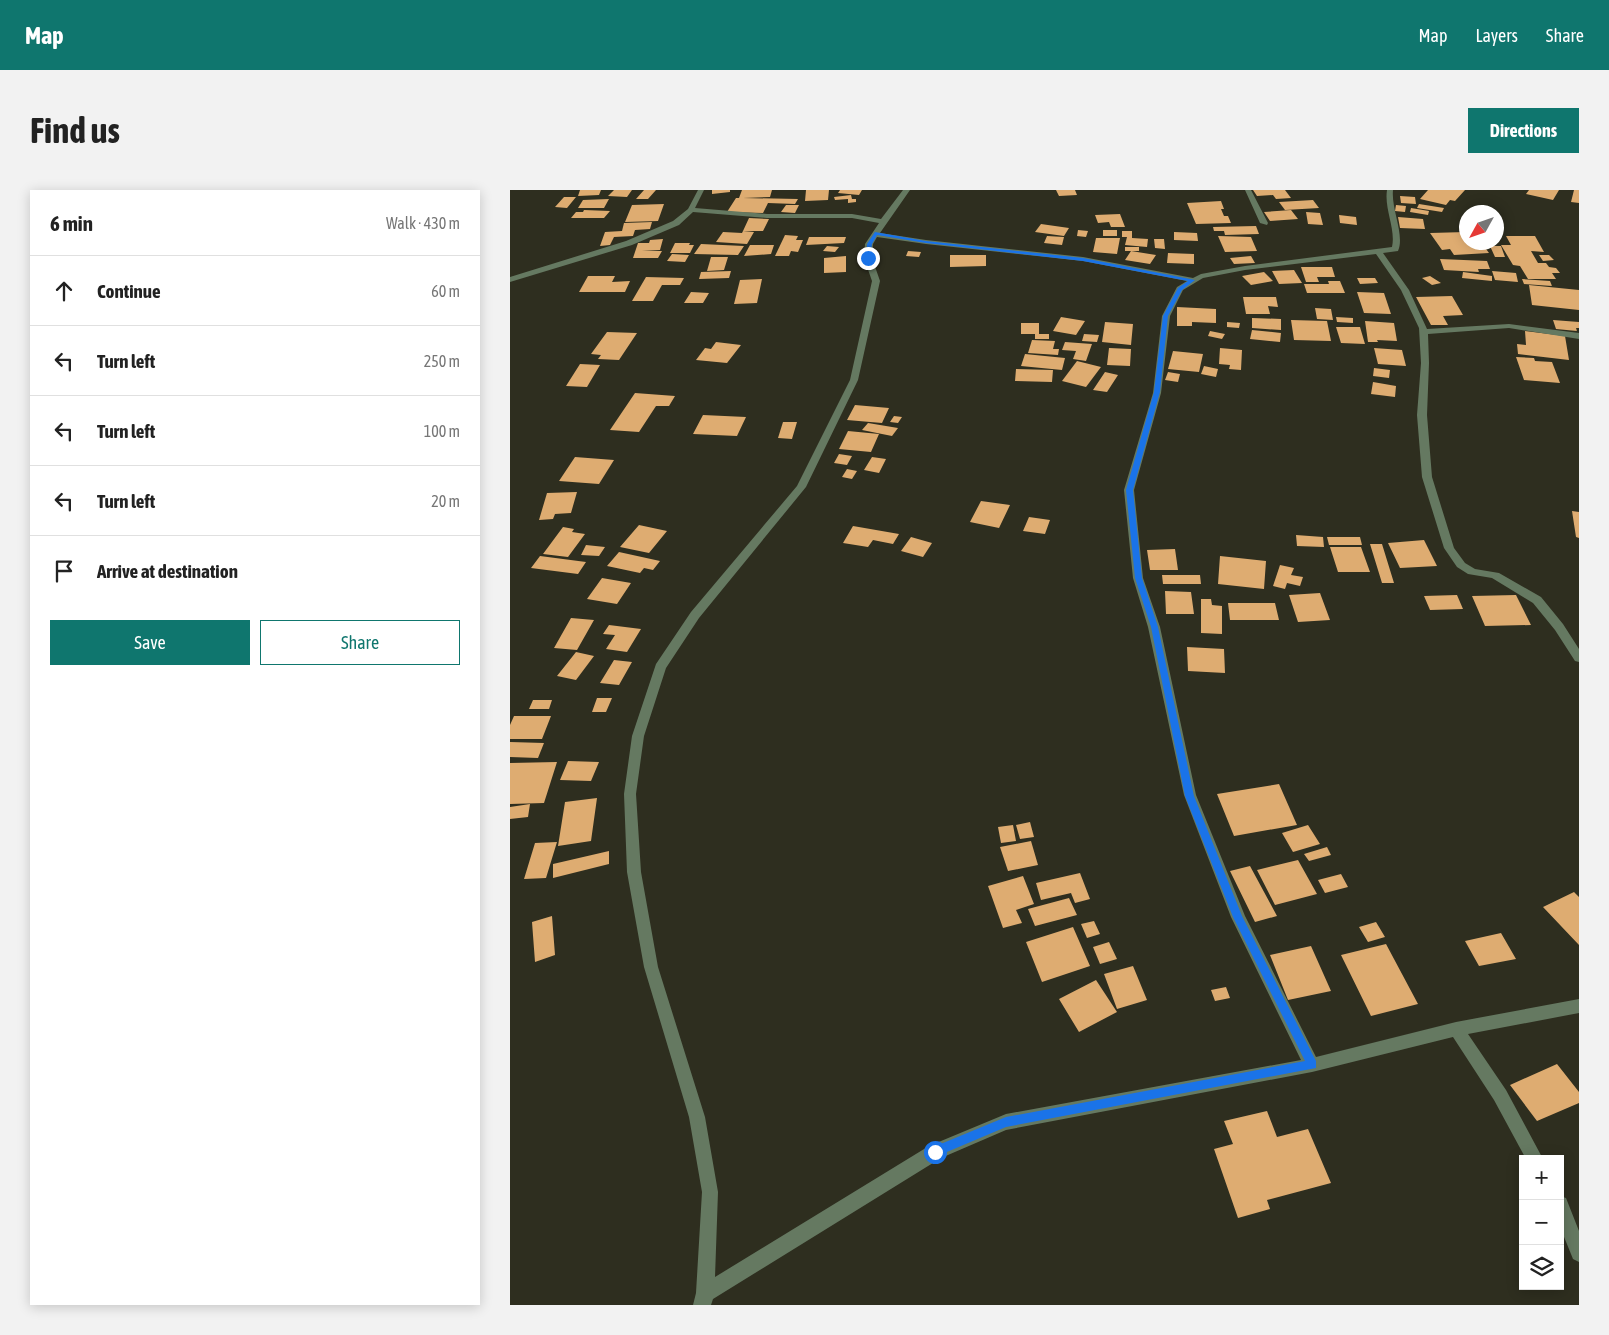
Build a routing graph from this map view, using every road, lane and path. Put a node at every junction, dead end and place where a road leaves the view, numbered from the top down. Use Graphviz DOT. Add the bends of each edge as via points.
graph roads {
  1 [pos="701,190"];
  2 [pos="908,190"];
  3 [pos="1248,190"];
  4 [pos="1390,190"];
  5 [pos="691,210"];
  6 [pos="883,222"];
  7 [pos="1264,224"];
  8 [pos="875,234"];
  9 [pos="1378,252"];
  10 [pos="510,280"];
  11 [pos="1192,280"];
  12 [pos="1423,332"];
  13 [pos="1579,336"];
  14 [pos="1579,658"];
  15 [pos="1579,1006"];
  16 [pos="1456,1029"];
  17 [pos="1312,1065"];
  18 [pos="1533,1155"];
  19 [pos="1564,1214"];
  20 [pos="1579,1253"];
  21 [pos="703,1299"];
  1 -- 5 [label="street"];
  2 -- 6 [label="street"];
  3 -- 7 [label="street"];
  4 -- 9 [label="street" via="1389,210 1397,246"];
  5 -- 6 [label="street" via="767,216 852,216"];
  5 -- 10 [label="street" via="676,223 629,243"];
  6 -- 8 [label="street"];
  8 -- 11 [label="street" via="1083,259"];
  8 -- 21 [label="street" via="869,244 868,258 876,281 854,380 801,487 695,615 660,668 638,736 630,794 634,872 651,967 698,1118 710,1192"];
  9 -- 11 [label="street" via="1245,268"];
  9 -- 12 [label="street" via="1405,290"];
  11 -- 17 [label="street" via="1180,289 1166,316 1157,392 1129,490 1138,578 1154,627 1190,796 1238,917"];
  12 -- 13 [label="street" via="1510,326"];
  12 -- 14 [label="street" via="1422,415 1427,477 1449,548 1472,572 1495,575 1537,600"];
  15 -- 16 [label="street"];
  16 -- 17 [label="street"];
  16 -- 18 [label="street" via="1500,1095"];
  17 -- 21 [label="street" via="1006,1122 935,1152"];
  19 -- 20 [label="street"];
}
